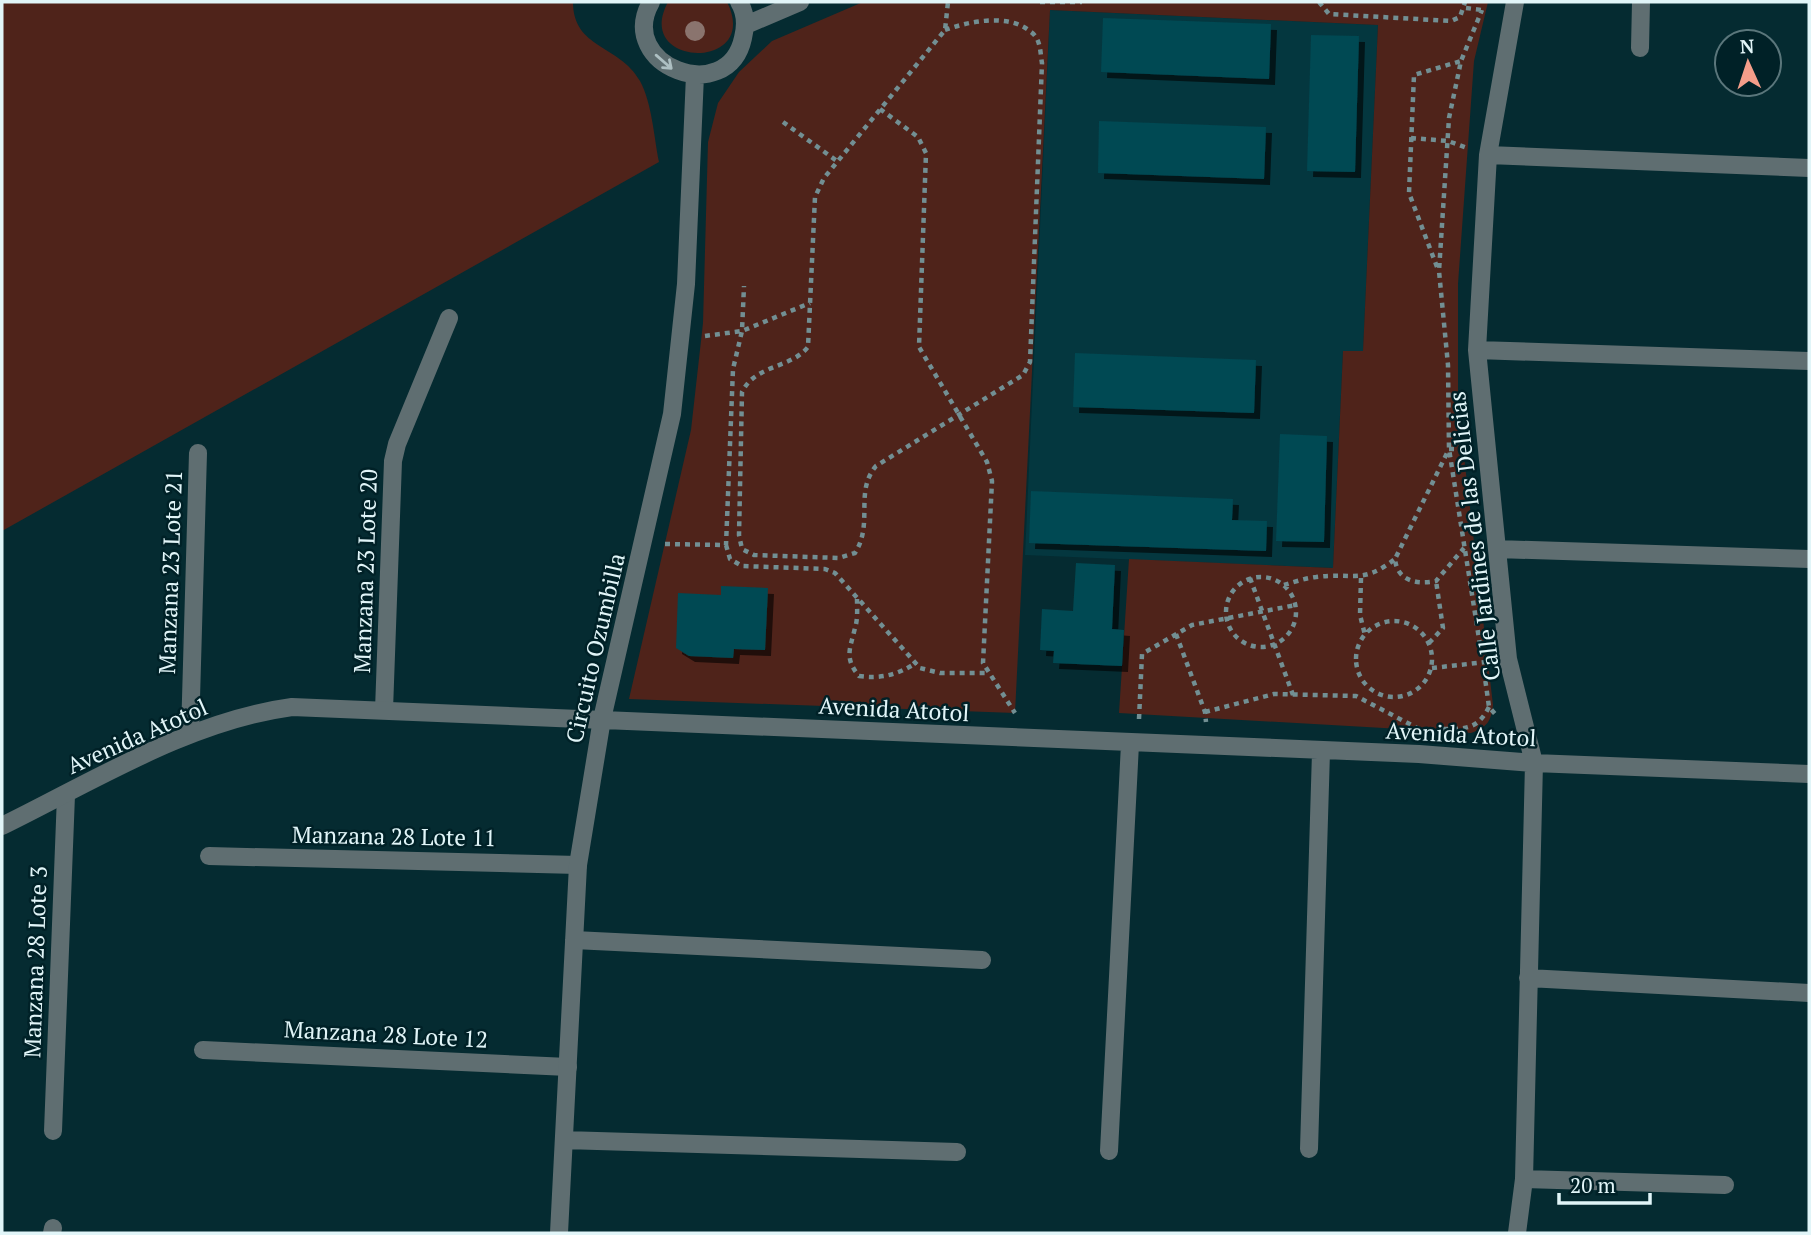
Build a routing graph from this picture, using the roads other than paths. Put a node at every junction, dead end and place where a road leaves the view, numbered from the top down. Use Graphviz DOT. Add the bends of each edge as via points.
graph roads {
  1 [pos="651,2"];
  2 [pos="739,2"];
  3 [pos="800,2"];
  4 [pos="1515,2"];
  5 [pos="1640,2"];
  6 [pos="746,26"];
  7 [pos="1640,48"];
  8 [pos="695,75"];
  9 [pos="1488,155"];
  10 [pos="1809,168"];
  11 [pos="449,318"];
  12 [pos="1477,350"];
  13 [pos="1809,361"];
  14 [pos="198,453"];
  15 [pos="1497,549"];
  16 [pos="1809,559"];
  17 [pos="384,710"];
  18 [pos="602,719"];
  19 [pos="190,734"];
  20 [pos="1133,745"];
  21 [pos="1321,752"];
  22 [pos="1534,763"];
  23 [pos="1809,774"];
  24 [pos="66,795"];
  25 [pos="2,826"];
  26 [pos="209,856"];
  27 [pos="578,865"];
  28 [pos="574,940"];
  29 [pos="982,960"];
  30 [pos="1528,978"];
  31 [pos="1809,993"];
  32 [pos="203,1051"];
  33 [pos="568,1067"];
  34 [pos="53,1131"];
  35 [pos="564,1140"];
  36 [pos="1309,1149"];
  37 [pos="1109,1151"];
  38 [pos="957,1152"];
  39 [pos="1524,1179"];
  40 [pos="1725,1185"];
  41 [pos="559,1233"];
  42 [pos="1517,1233"];
  1 -- 8 [label="street, one-way" via="645,24 649,44 659,60 676,71"];
  2 -- 6 [label="street"];
  3 -- 6 [label="street"];
  4 -- 9 [label="street, Calle Jardines de las Delicias"];
  5 -- 7 [label="street"];
  6 -- 8 [label="street" via="742,45 731,61 715,72"];
  8 -- 18 [label="street, Circuito Ozumbilla" via="672,414"];
  9 -- 10 [label="street"];
  9 -- 12 [label="street, Calle Jardines de las Delicias"];
  11 -- 17 [label="street, Manzana 23 Lote 20" via="393,461"];
  12 -- 13 [label="street"];
  12 -- 15 [label="street, Calle Jardines de las Delicias"];
  14 -- 19 [label="street, Manzana 23 Lote 21"];
  15 -- 16 [label="street"];
  15 -- 22 [label="street, Calle Jardines de las Delicias" via="1508,659"];
  17 -- 18 [label="street, Avenida Atotol"];
  17 -- 19 [label="street, Avenida Atotol" via="292,707 262,711"];
  18 -- 20 [label="street, Avenida Atotol"];
  18 -- 27 [label="street, Circuito Ozumbilla"];
  19 -- 24 [label="street, Avenida Atotol"];
  20 -- 21 [label="street, Avenida Atotol"];
  20 -- 37 [label="street"];
  21 -- 22 [label="street, Avenida Atotol"];
  21 -- 36 [label="street"];
  22 -- 23 [label="street, Avenida Atotol"];
  22 -- 30 [label="street, Calle Jardines de las Delicias"];
  24 -- 25 [label="street, Avenida Atotol"];
  24 -- 34 [label="street, Manzana 28 Lote 3"];
  26 -- 27 [label="street, Manzana 28 Lote 11"];
  27 -- 28 [label="street, Circuito Ozumbilla"];
  28 -- 29 [label="street"];
  28 -- 33 [label="street, Circuito Ozumbilla"];
  30 -- 31 [label="street"];
  30 -- 39 [label="street, Calle Jardines de las Delicias"];
  32 -- 33 [label="street, Manzana 28 Lote 12"];
  33 -- 35 [label="street, Circuito Ozumbilla"];
  35 -- 38 [label="street"];
  35 -- 41 [label="street, Circuito Ozumbilla"];
  39 -- 40 [label="street"];
  39 -- 42 [label="street, Calle Jardines de las Delicias"];
}
